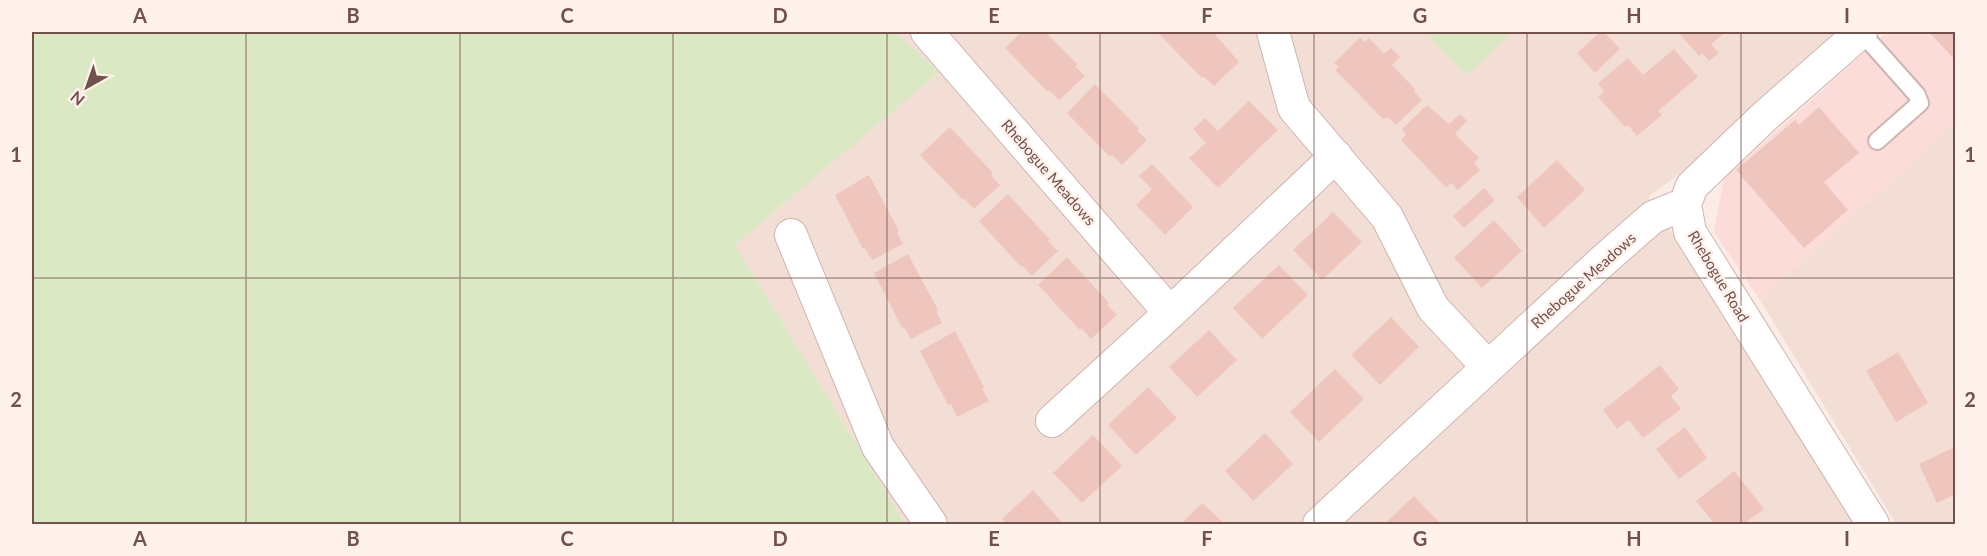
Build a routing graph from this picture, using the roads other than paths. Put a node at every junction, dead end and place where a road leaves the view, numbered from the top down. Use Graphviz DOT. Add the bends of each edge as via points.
graph roads {
  1 [pos="927,32"];
  2 [pos="1273,32"];
  3 [pos="1861,32"];
  4 [pos="1878,141"];
  5 [pos="1336,156"];
  6 [pos="1684,204"];
  7 [pos="791,235"];
  8 [pos="1170,313"];
  9 [pos="1488,368"];
  10 [pos="1052,421"];
  11 [pos="931,525"];
  12 [pos="1319,525"];
  13 [pos="1873,525"];
  1 -- 8 [label="street, Rhebogue Meadows"];
  2 -- 5 [label="street" via="1294,108"];
  3 -- 4 [label="lane" via="1917,95 1920,104"];
  3 -- 6 [label="street" via="1692,186"];
  5 -- 8 [label="street"];
  5 -- 9 [label="street" via="1387,217 1433,308"];
  6 -- 9 [label="street, Rhebogue Meadows" via="1653,217"];
  6 -- 13 [label="street, Rhebogue Road" via="1690,232"];
  7 -- 11 [label="street" via="878,447"];
  8 -- 10 [label="street"];
  9 -- 12 [label="street, Rhebogue Meadows"];
}
